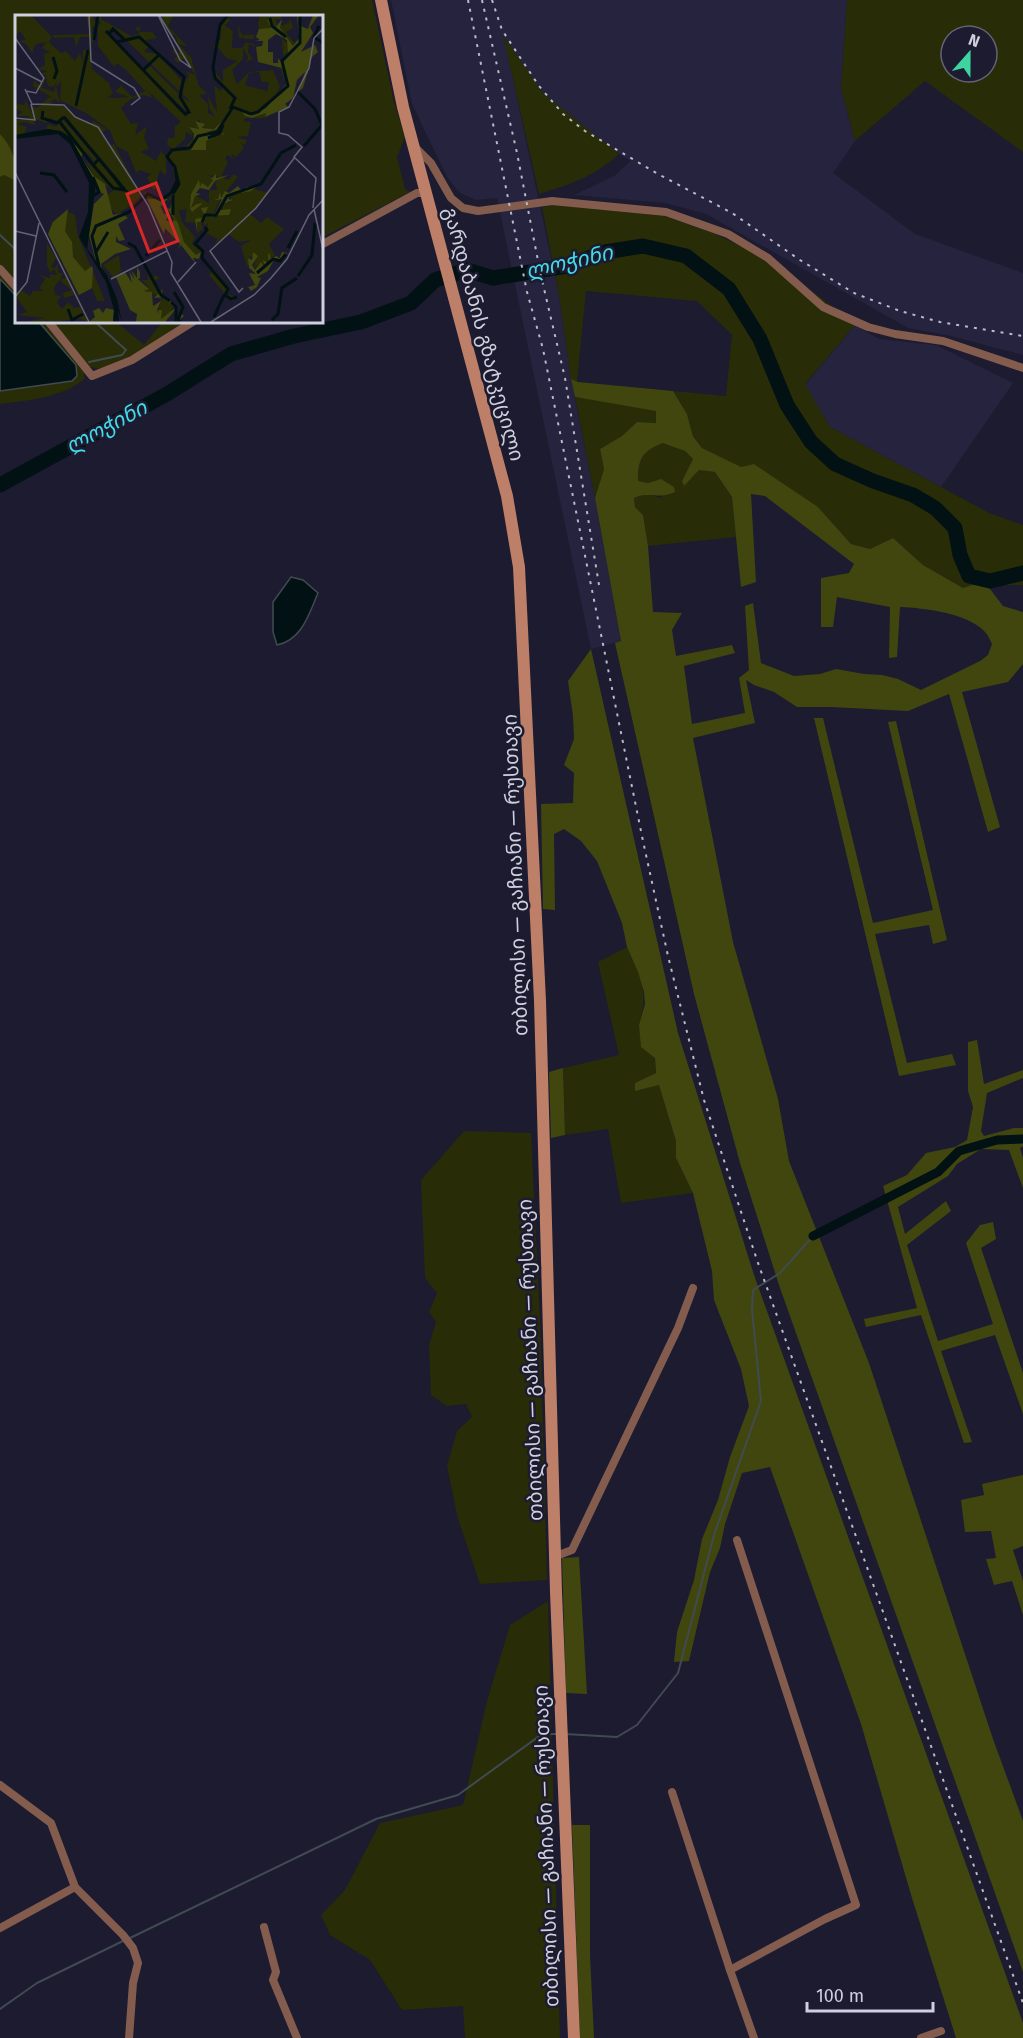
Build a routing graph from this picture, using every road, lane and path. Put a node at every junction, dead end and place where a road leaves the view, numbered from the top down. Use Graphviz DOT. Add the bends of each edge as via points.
graph roads {
  1 [pos="381,0"];
  2 [pos="414,147"];
  3 [pos="426,193"];
  4 [pos="322,244"];
  5 [pos="0,269"];
  6 [pos="15,286"];
  7 [pos="49,322"];
  8 [pos="192,322"];
  9 [pos="1023,368"];
  10 [pos="526,681"];
  11 [pos="693,1288"];
  12 [pos="737,1540"];
  13 [pos="556,1556"];
  14 [pos="0,1785"];
  15 [pos="672,1792"];
  16 [pos="75,1887"];
  17 [pos="264,1927"];
  18 [pos="0,1928"];
  19 [pos="730,1970"];
  20 [pos="941,2031"];
  21 [pos="129,2038"];
  22 [pos="297,2038"];
  23 [pos="574,2038"];
  24 [pos="754,2038"];
  25 [pos="921,2038"];
  1 -- 2 [label="main road, გარდაბანის გზატკეცილი"];
  2 -- 3 [label="main road, გარდაბანის გზატკეცილი"];
  2 -- 9 [label="street" via="431,163 451,198 463,208 478,211 572,201 666,212 728,234 768,258 823,308 868,327 943,341"];
  3 -- 4 [label="street" via="417,193"];
  3 -- 10 [label="main road, გარდაბანის გზატკეცილი" via="507,496 519,567"];
  5 -- 6 [label="street"];
  7 -- 8 [label="street" via="92,376 132,360"];
  10 -- 13 [label="main road, თბილისი — გაჩიანი — რუსთავი" via="540,1001"];
  11 -- 13 [label="street" via="678,1329 572,1550"];
  12 -- 19 [label="street" via="856,1905"];
  13 -- 23 [label="main road, თბილისი — გაჩიანი — რუსთავი"];
  14 -- 16 [label="street" via="51,1823"];
  15 -- 19 [label="street"];
  16 -- 18 [label="street"];
  16 -- 21 [label="street" via="123,1935 138,1963"];
  17 -- 22 [label="street" via="276,1972 273,1980"];
  19 -- 24 [label="street"];
  20 -- 25 [label="street"];
}
